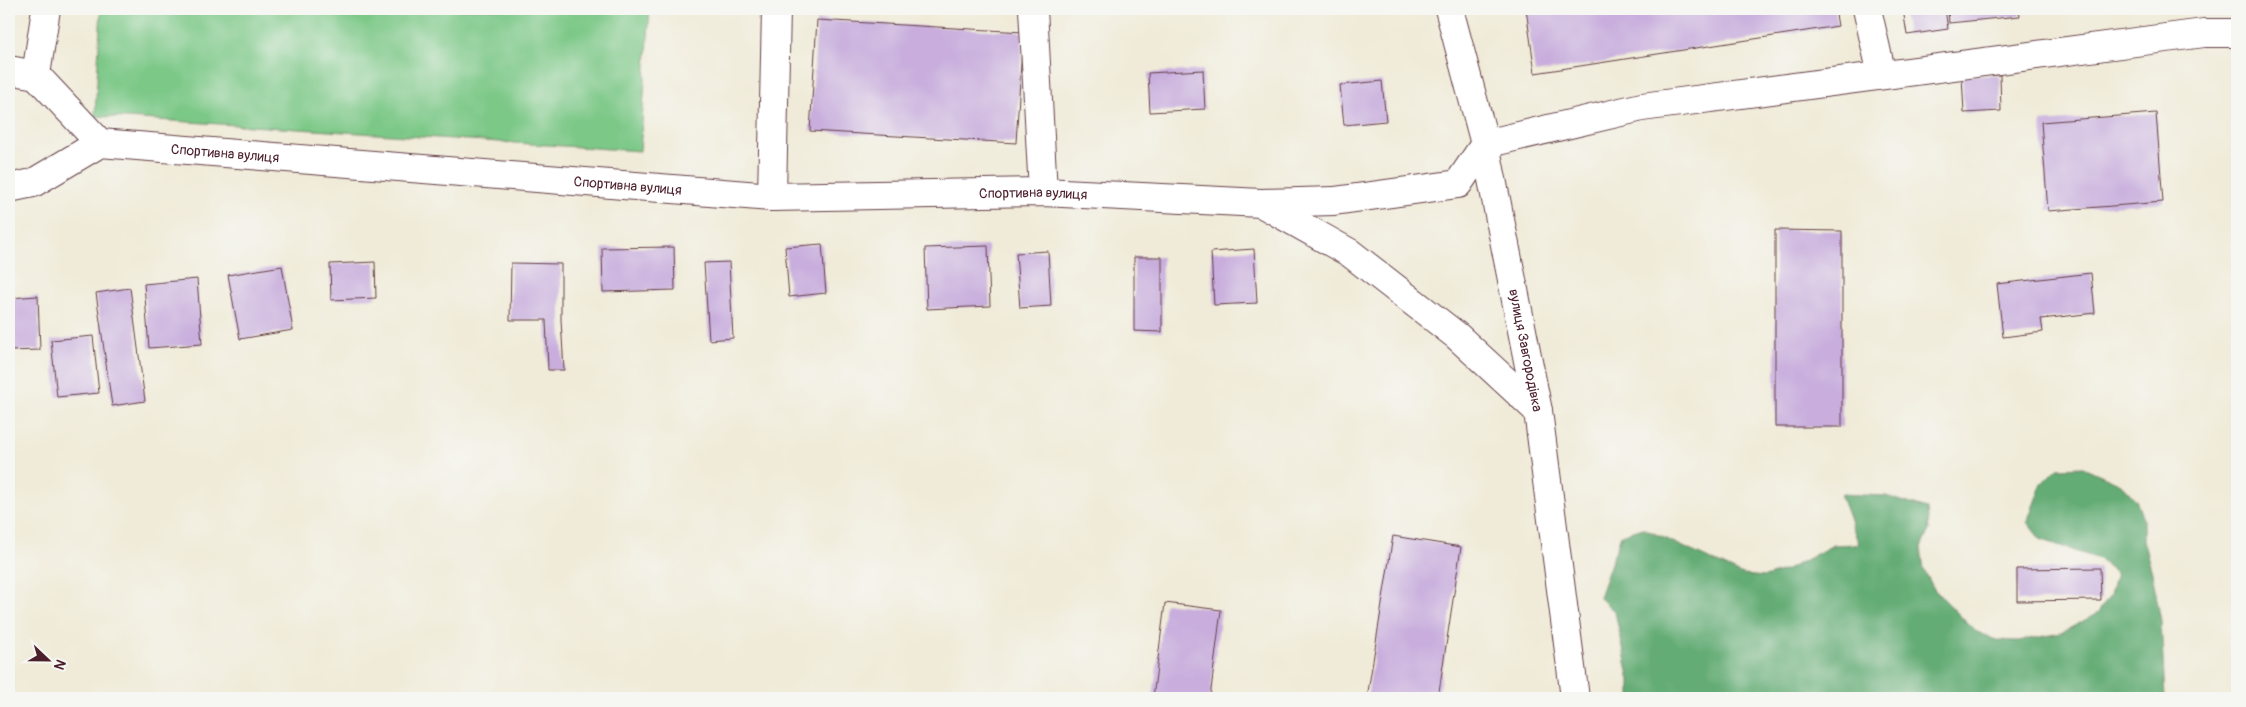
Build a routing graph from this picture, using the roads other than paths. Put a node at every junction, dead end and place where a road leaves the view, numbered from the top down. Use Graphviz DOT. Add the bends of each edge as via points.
graph roads {
  1 [pos="46,9"];
  2 [pos="776,9"];
  3 [pos="1033,9"];
  4 [pos="1449,9"];
  5 [pos="1867,9"];
  6 [pos="2237,33"];
  7 [pos="9,70"];
  8 [pos="36,75"];
  9 [pos="1882,75"];
  10 [pos="100,142"];
  11 [pos="1485,144"];
  12 [pos="9,188"];
  13 [pos="1043,192"];
  14 [pos="772,197"];
  15 [pos="1261,203"];
  16 [pos="1538,411"];
  17 [pos="1575,698"];
  1 -- 8 [label="street"];
  2 -- 14 [label="street"];
  3 -- 13 [label="street"];
  4 -- 11 [label="street, вулиця Завгородівка"];
  5 -- 9 [label="street"];
  6 -- 9 [label="street" via="2204,33"];
  7 -- 8 [label="street"];
  8 -- 10 [label="street"];
  9 -- 11 [label="street" via="1642,107"];
  10 -- 12 [label="street" via="34,183"];
  10 -- 14 [label="street, Спортивна вулиця"];
  11 -- 15 [label="street, Спортивна вулиця" via="1458,184 1334,200"];
  11 -- 16 [label="street, вулиця Завгородівка"];
  13 -- 14 [label="street, Спортивна вулиця"];
  13 -- 15 [label="street, Спортивна вулиця"];
  15 -- 16 [label="street" via="1350,253 1457,336"];
  16 -- 17 [label="street, вулиця Завгородівка"];
}
